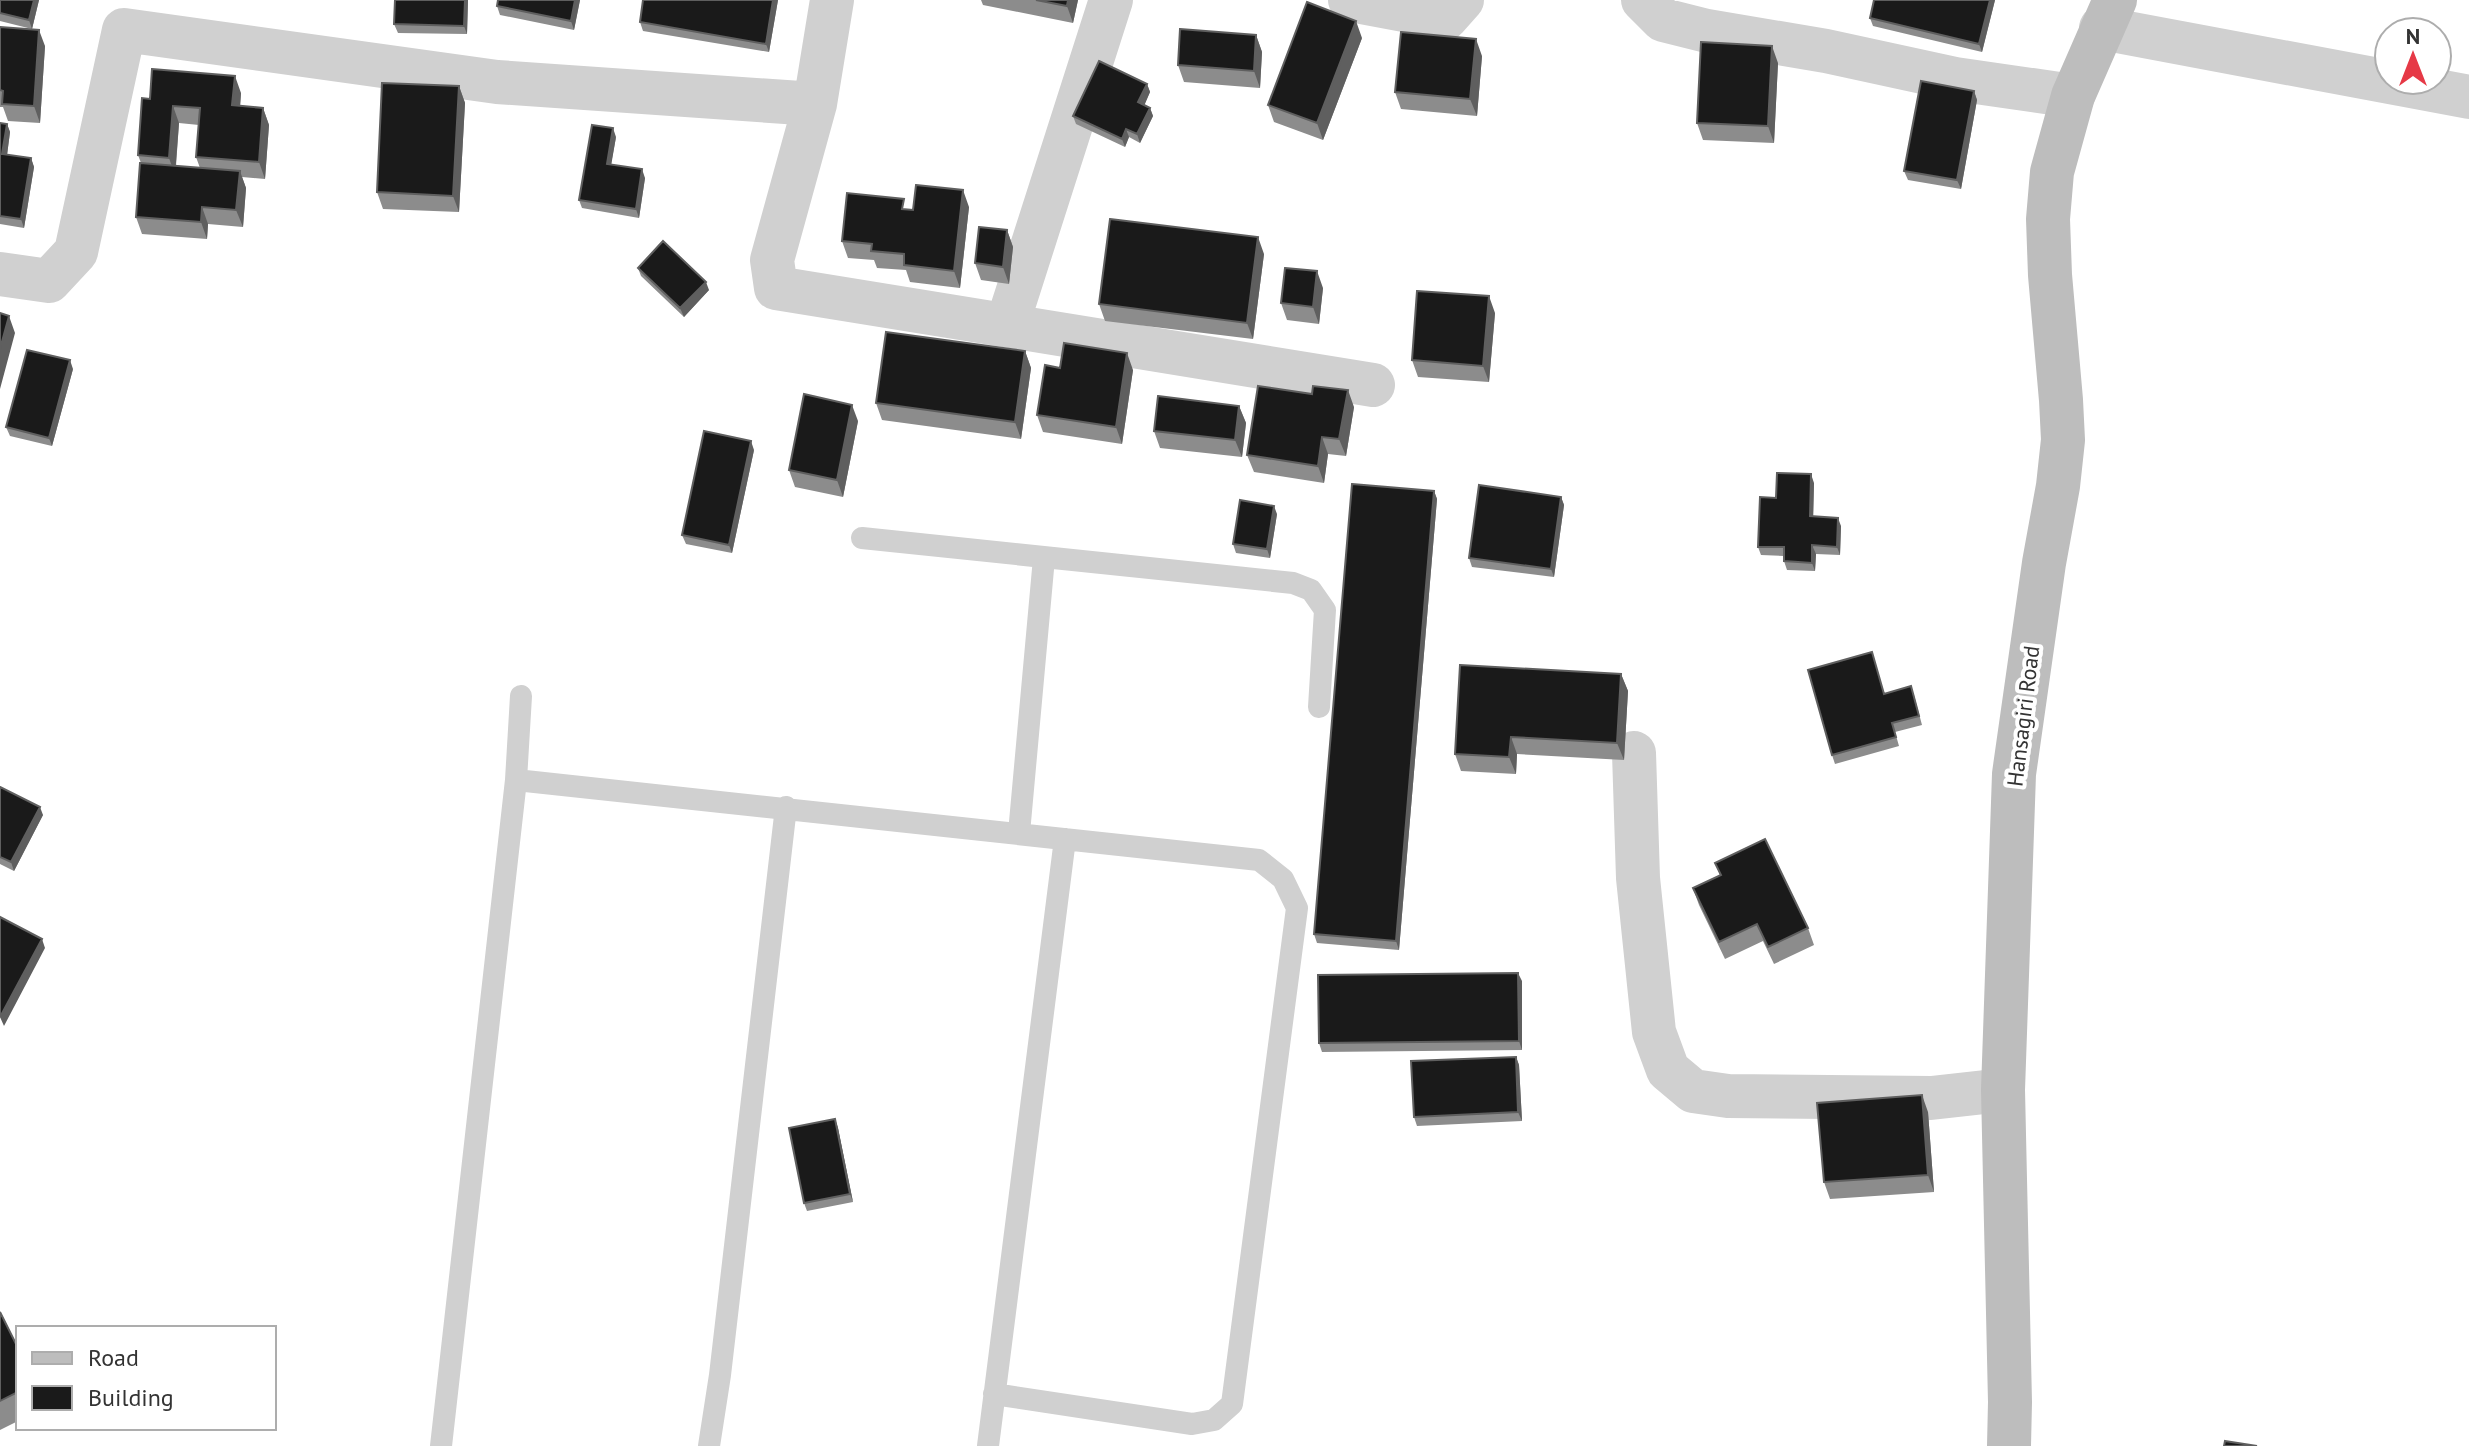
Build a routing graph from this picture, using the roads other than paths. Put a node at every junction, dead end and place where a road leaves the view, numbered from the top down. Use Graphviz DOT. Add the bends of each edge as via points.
graph roads {
  1 [pos="832,0"];
  2 [pos="1111,0"];
  3 [pos="1350,0"];
  4 [pos="1462,0"];
  5 [pos="1643,0"];
  6 [pos="2108,14"];
  7 [pos="2073,96"];
  8 [pos="2469,97"];
  9 [pos="815,104"];
  10 [pos="0,274"];
  11 [pos="1007,325"];
  12 [pos="1373,385"];
  13 [pos="862,538"];
  14 [pos="1044,558"];
  15 [pos="521,696"];
  16 [pos="1319,707"];
  17 [pos="1634,753"];
  18 [pos="516,780"];
  19 [pos="786,807"];
  20 [pos="1019,833"];
  21 [pos="1065,839"];
  22 [pos="2003,1090"];
  23 [pos="994,1394"];
  24 [pos="441,1446"];
  25 [pos="709,1446"];
  26 [pos="988,1446"];
  27 [pos="2009,1446"];
  1 -- 9 [label="street"];
  2 -- 11 [label="street"];
  3 -- 4 [label="street" via="1446,18"];
  5 -- 7 [label="street" via="1663,20 1707,31"];
  6 -- 7 [label="street, Hansagiri Road"];
  6 -- 8 [label="street"];
  7 -- 22 [label="street, Hansagiri Road" via="2052,172 2048,219 2063,440 2014,774"];
  9 -- 10 [label="street" via="497,82 124,30 76,252 49,281"];
  9 -- 11 [label="street" via="772,260 776,288"];
  11 -- 12 [label="street"];
  13 -- 14 [label="lane"];
  14 -- 16 [label="lane" via="1293,583 1311,590 1325,610"];
  14 -- 20 [label="lane"];
  15 -- 18 [label="lane"];
  17 -- 22 [label="street" via="1638,878 1654,1032 1668,1070 1693,1091 1728,1096 1931,1098"];
  18 -- 19 [label="lane"];
  18 -- 24 [label="lane"];
  19 -- 20 [label="lane"];
  19 -- 25 [label="lane"];
  20 -- 21 [label="lane"];
  21 -- 23 [label="lane"];
  21 -- 23 [label="lane" via="1259,860 1283,879 1297,908 1232,1404 1214,1420 1192,1424"];
  22 -- 27 [label="street, Hansagiri Road"];
  23 -- 26 [label="lane"];
}
